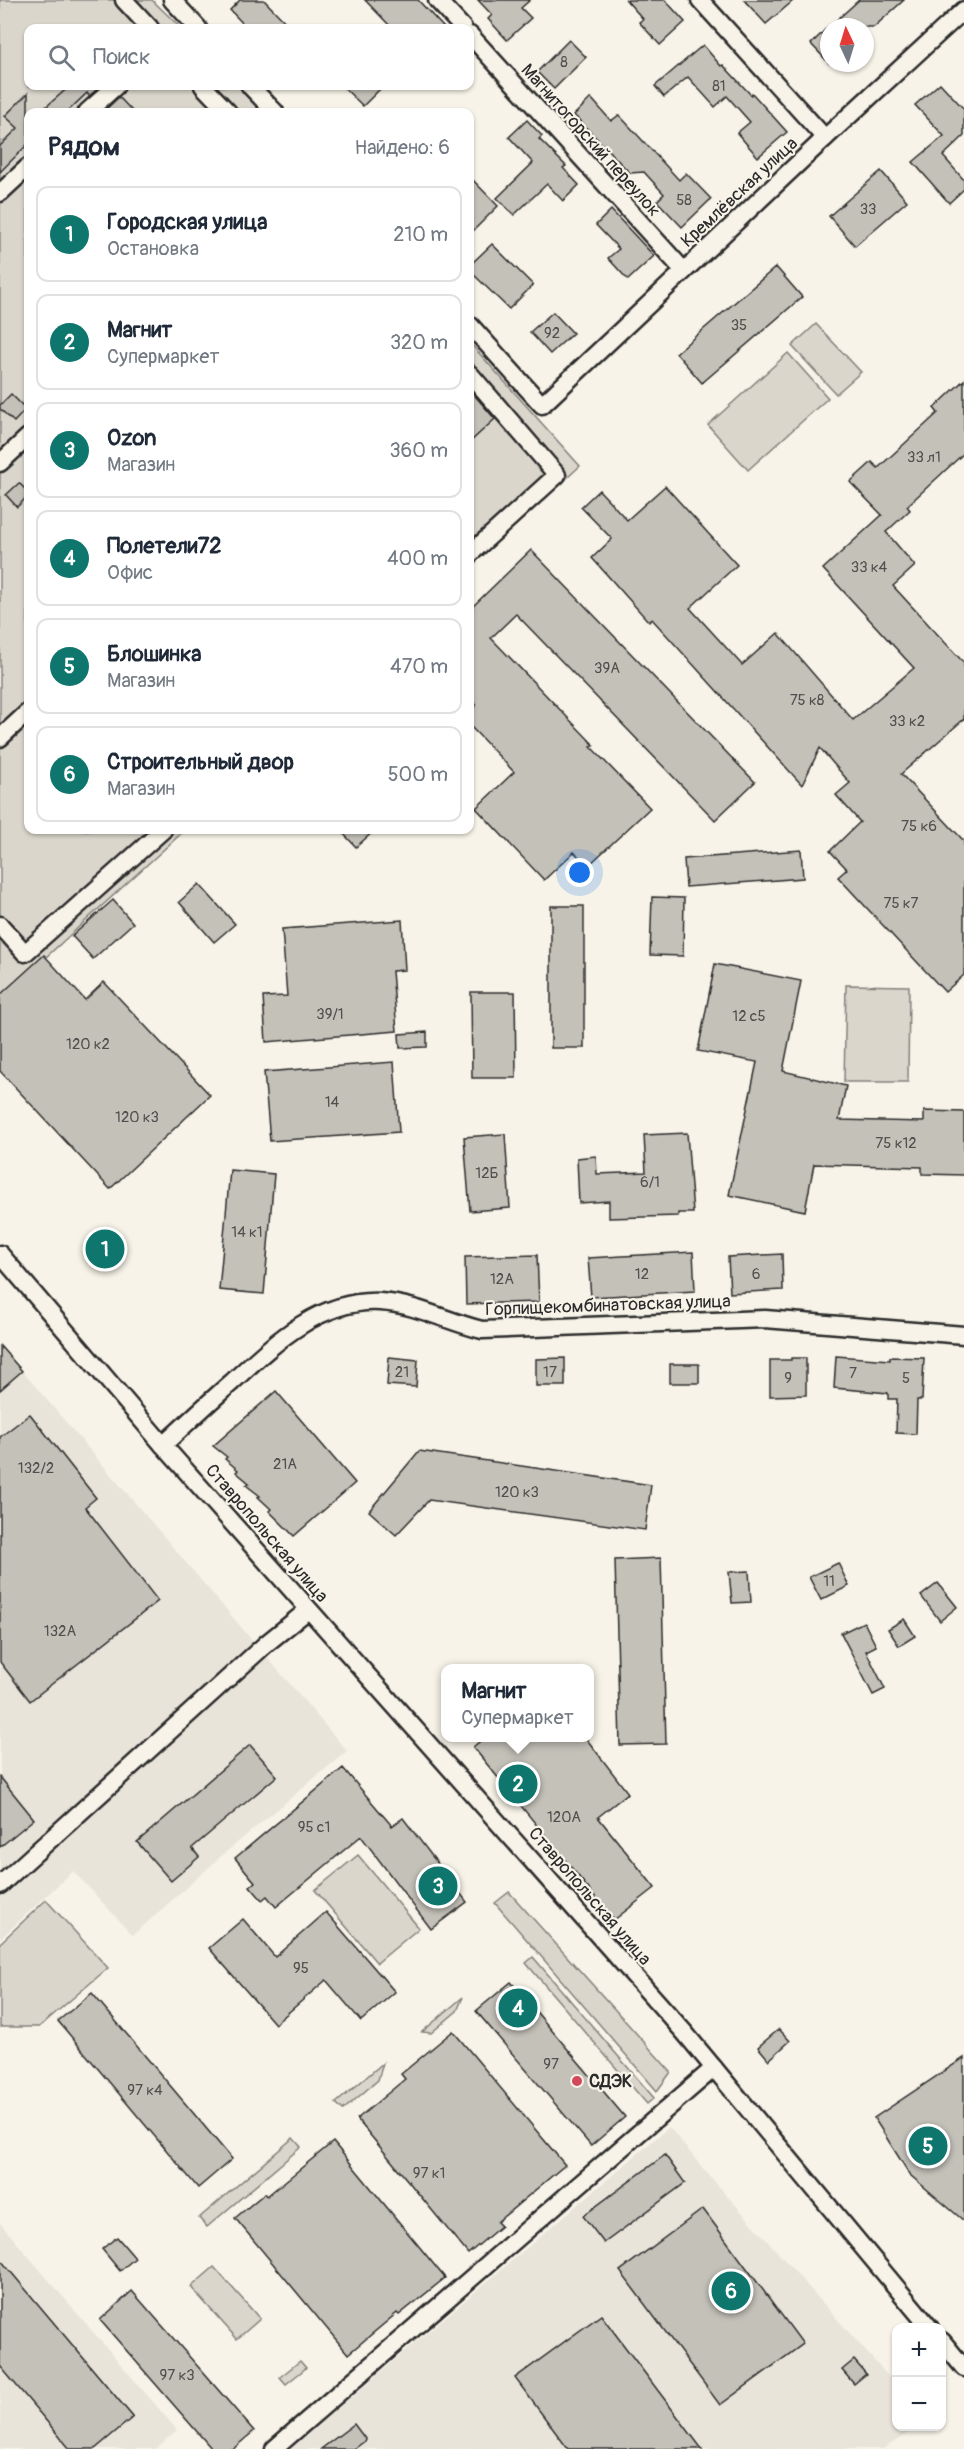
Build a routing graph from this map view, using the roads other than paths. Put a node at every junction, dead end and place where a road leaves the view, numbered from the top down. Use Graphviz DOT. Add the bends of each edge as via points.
graph roads {
  1 [pos="124,0"];
  2 [pos="172,0"];
  3 [pos="437,0"];
  4 [pos="700,0"];
  5 [pos="964,10"];
  6 [pos="146,24"];
  7 [pos="194,24"];
  8 [pos="459,24"];
  9 [pos="474,39"];
  10 [pos="112,90"];
  11 [pos="207,90"];
  12 [pos="254,90"];
  13 [pos="91,108"];
  14 [pos="224,108"];
  15 [pos="271,108"];
  16 [pos="825,138"];
  17 [pos="24,170"];
  18 [pos="0,193"];
  19 [pos="684,271"];
  20 [pos="474,329"];
  21 [pos="474,379"];
  22 [pos="24,441"];
  23 [pos="0,464"];
  24 [pos="474,550"];
  25 [pos="24,716"];
  26 [pos="0,738"];
  27 [pos="159,834"];
  28 [pos="0,925"];
  29 [pos="0,1254"];
  30 [pos="964,1335"];
  31 [pos="163,1445"];
  32 [pos="308,1610"];
  33 [pos="0,1884"];
  34 [pos="714,2068"];
  35 [pos="926,2323"];
  36 [pos="946,2346"];
  37 [pos="964,2368"];
  38 [pos="274,2449"];
  1 -- 6 [label="street"];
  2 -- 7 [label="street"];
  3 -- 8 [label="street"];
  4 -- 16 [label="street"];
  5 -- 16 [label="street, Кремлёвская улица"];
  9 -- 19 [label="street, Магнитогорский переулок"];
  10 -- 13 [label="street"];
  11 -- 14 [label="street"];
  12 -- 15 [label="street"];
  16 -- 19 [label="street, Кремлёвская улица"];
  17 -- 18 [label="street"];
  19 -- 20 [label="street, Кремлёвская улица" via="542,405"];
  21 -- 24 [label="street" via="557,475"];
  22 -- 23 [label="street"];
  25 -- 26 [label="street"];
  27 -- 28 [label="street" via="25,953"];
  29 -- 31 [label="street, Ставропольская улица"];
  30 -- 31 [label="street, Горпищекомбинатовская улица" via="765,1319 482,1330 420,1309 381,1302 360,1303 316,1316 277,1340"];
  31 -- 32 [label="street, Ставропольская улица"];
  32 -- 33 [label="street"];
  32 -- 34 [label="street, Ставропольская улица"];
  34 -- 35 [label="street, Ставропольская улица"];
  34 -- 38 [label="street"];
  36 -- 37 [label="street"];
}
